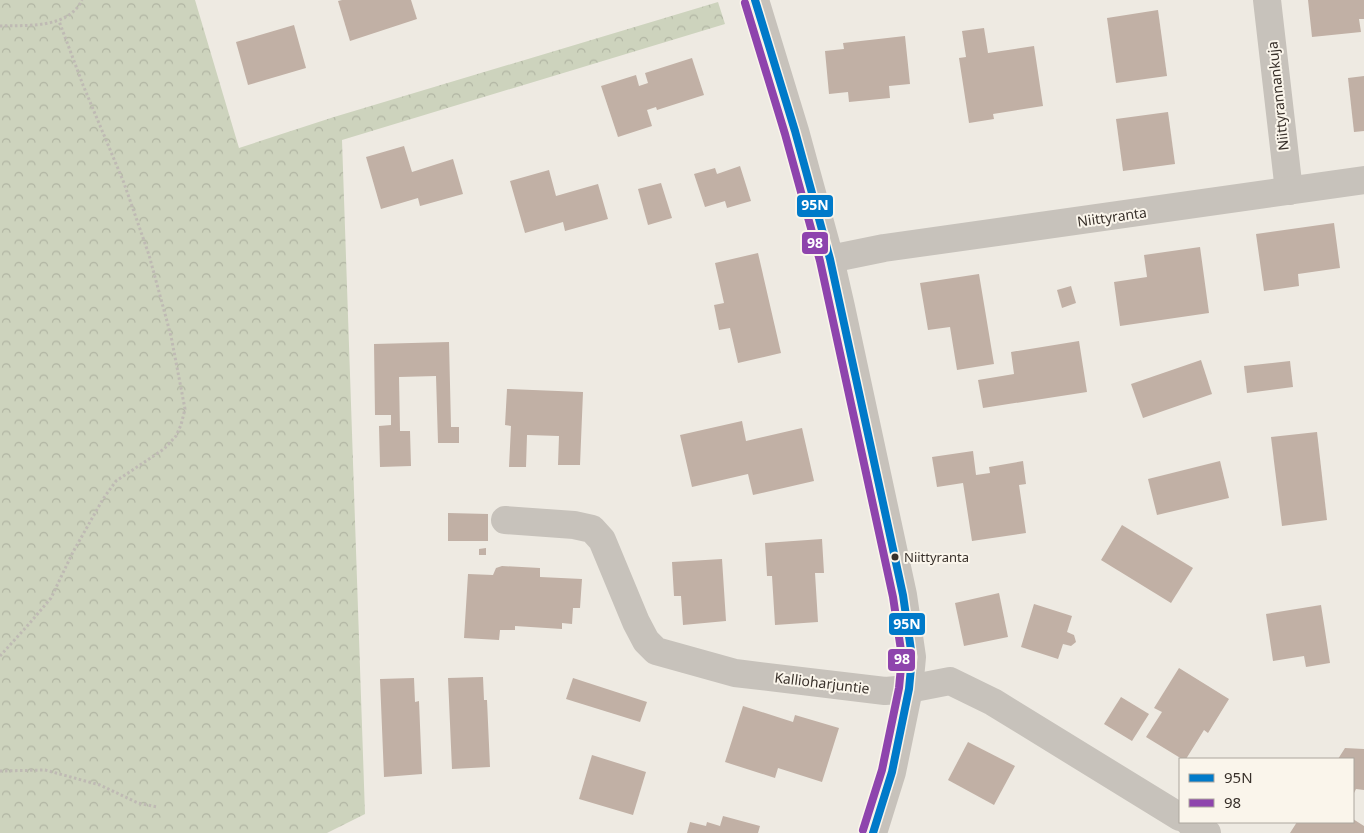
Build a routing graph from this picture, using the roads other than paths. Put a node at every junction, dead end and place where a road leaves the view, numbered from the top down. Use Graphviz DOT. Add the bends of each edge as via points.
graph roads {
  1 [pos="755,0"];
  2 [pos="1267,0"];
  3 [pos="1364,180"];
  4 [pos="1289,192"];
  5 [pos="830,259"];
  6 [pos="505,520"];
  7 [pos="909,689"];
  8 [pos="1179,815"];
  9 [pos="1191,823"];
  10 [pos="873,833"];
  11 [pos="1207,833"];
  1 -- 5 [label="street"];
  2 -- 4 [label="street, Niittyrannankuja"];
  3 -- 4 [label="street, Niittyranta"];
  4 -- 5 [label="street, Niittyranta" via="884,248"];
  5 -- 7 [label="street" via="903,595 912,657"];
  6 -- 7 [label="street, Kallioharjuntie" via="592,529 602,540 636,622 646,641 656,651 736,673 885,691"];
  7 -- 8 [label="street, Kallioharjuntie" via="950,681 993,702"];
  7 -- 10 [label="street" via="892,772"];
  9 -- 11 [label="street"];
}
